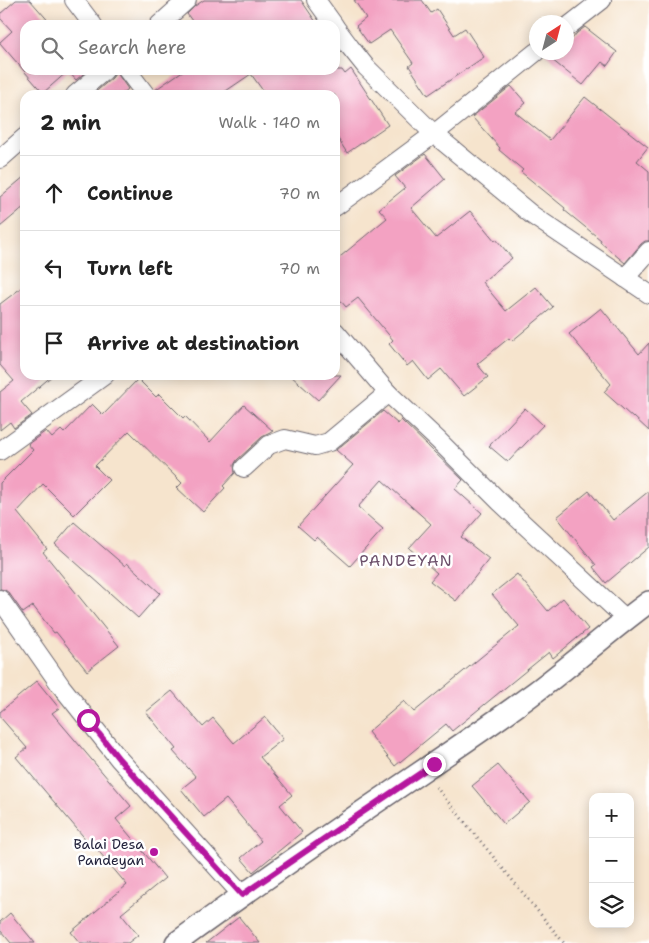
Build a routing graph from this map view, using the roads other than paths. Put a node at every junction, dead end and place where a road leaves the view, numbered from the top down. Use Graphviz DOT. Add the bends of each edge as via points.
graph roads {
  1 [pos="74,0"];
  2 [pos="187,0"];
  3 [pos="316,0"];
  4 [pos="602,0"];
  5 [pos="89,20"];
  6 [pos="165,20"];
  7 [pos="330,20"];
  8 [pos="574,22"];
  9 [pos="340,34"];
  10 [pos="529,58"];
  11 [pos="99,75"];
  12 [pos="131,75"];
  13 [pos="81,90"];
  14 [pos="142,90"];
  15 [pos="434,134"];
  16 [pos="20,141"];
  17 [pos="0,159"];
  18 [pos="340,203"];
  19 [pos="649,250"];
  20 [pos="625,278"];
  21 [pos="649,294"];
  22 [pos="340,337"];
  23 [pos="98,380"];
  24 [pos="388,393"];
  25 [pos="0,452"];
  26 [pos="244,468"];
  27 [pos="0,599"];
  28 [pos="649,602"];
  29 [pos="626,620"];
  30 [pos="242,895"];
  31 [pos="176,943"];
  1 -- 5 [label="street"];
  2 -- 6 [label="street"];
  3 -- 7 [label="street"];
  4 -- 8 [label="street"];
  9 -- 15 [label="street" via="366,67"];
  10 -- 15 [label="street"];
  11 -- 13 [label="street"];
  12 -- 14 [label="street"];
  15 -- 18 [label="street"];
  15 -- 20 [label="street" via="532,215"];
  16 -- 17 [label="street"];
  19 -- 20 [label="street"];
  20 -- 21 [label="street"];
  22 -- 24 [label="street"];
  23 -- 25 [label="street"];
  24 -- 26 [label="street" via="329,442 315,446 285,439 269,444"];
  24 -- 29 [label="street"];
  27 -- 30 [label="street" via="61,686 119,759"];
  28 -- 29 [label="street"];
  29 -- 30 [label="street" via="531,696"];
  30 -- 31 [label="street"];
}
